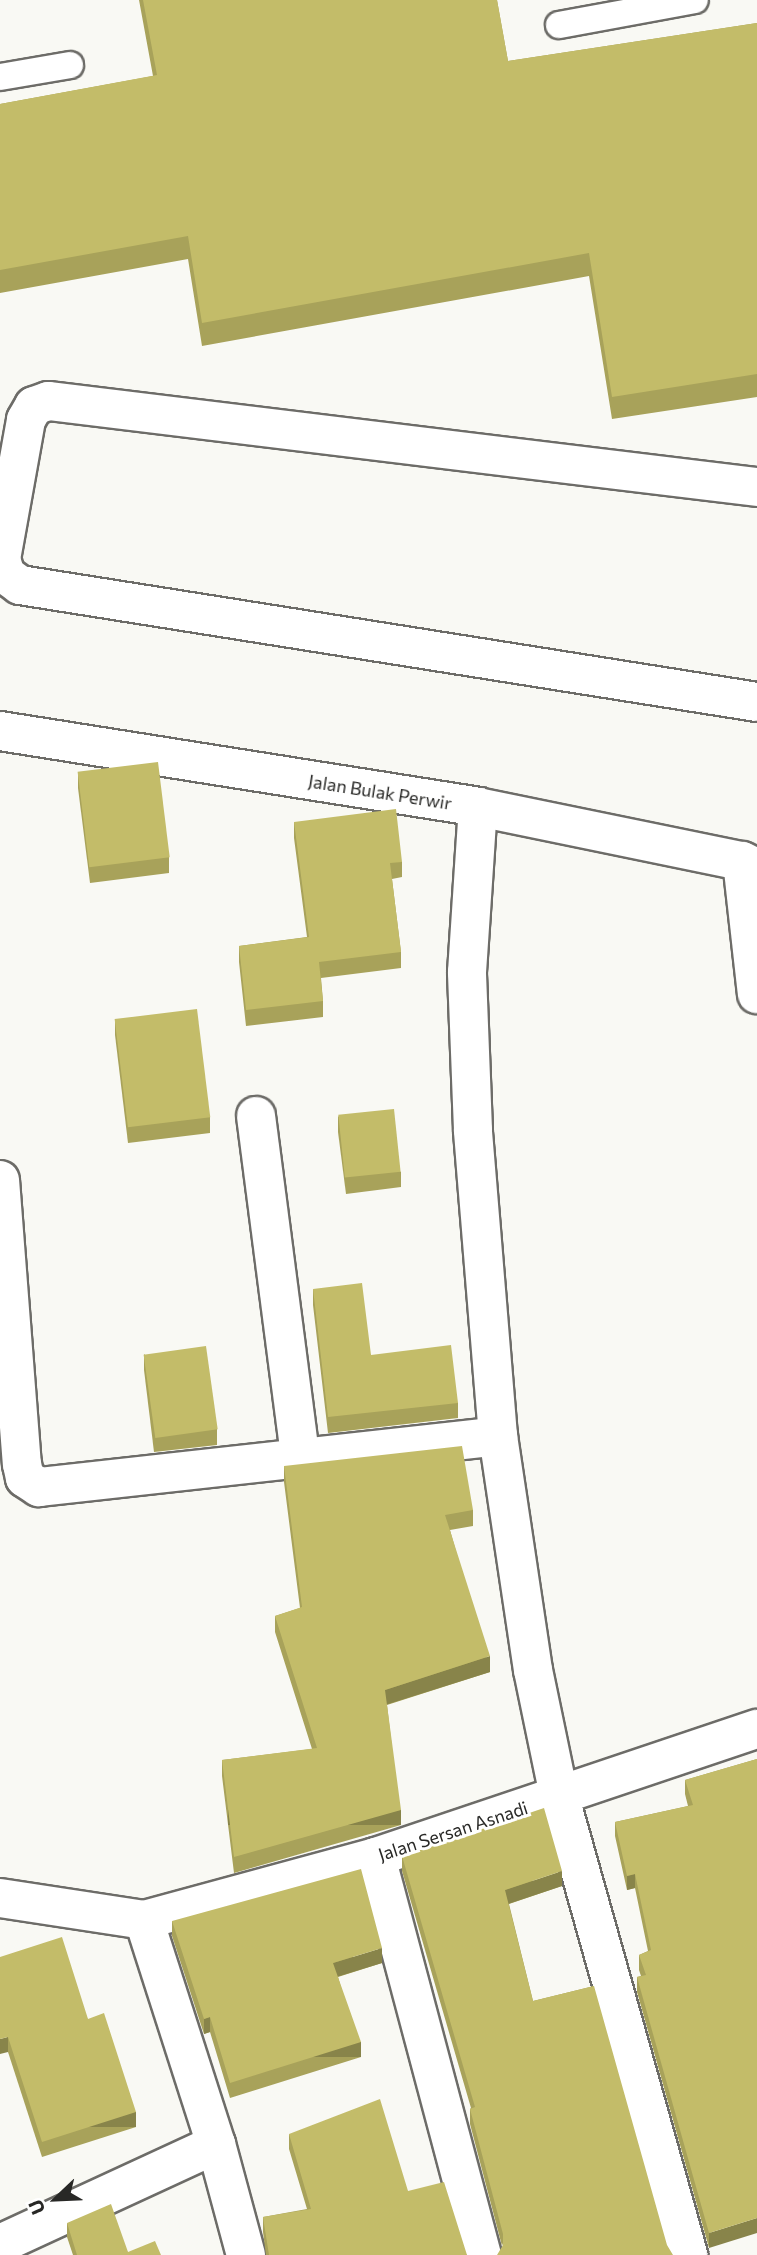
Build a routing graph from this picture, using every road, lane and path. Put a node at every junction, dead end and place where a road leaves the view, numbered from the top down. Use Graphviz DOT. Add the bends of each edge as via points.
graph roads {
  1 [pos="695,0"];
  2 [pos="559,25"];
  3 [pos="70,65"];
  4 [pos="0,76"];
  5 [pos="757,487"];
  6 [pos="757,702"];
  7 [pos="0,731"];
  8 [pos="478,807"];
  9 [pos="749,864"];
  10 [pos="757,994"];
  11 [pos="256,1116"];
  12 [pos="0,1180"];
  13 [pos="498,1436"];
  14 [pos="300,1457"];
  15 [pos="757,1729"];
  16 [pos="559,1796"];
  17 [pos="376,1857"];
  18 [pos="0,1898"];
  19 [pos="144,1920"];
  20 [pos="216,2144"];
  21 [pos="0,2244"];
  22 [pos="246,2255"];
  23 [pos="482,2255"];
  24 [pos="688,2255"];
  1 -- 2 [label="lane"];
  3 -- 4 [label="lane"];
  5 -- 6 [label="street" via="48,401 34,406 26,420 1,559 6,575 20,585"];
  7 -- 8 [label="street, Jalan Bulak Perwir"];
  8 -- 9 [label="street, Jalan Bulak Perwir"];
  8 -- 13 [label="street" via="467,972 473,1130"];
  9 -- 10 [label="street"];
  11 -- 14 [label="street"];
  12 -- 14 [label="street" via="25,1478 39,1487"];
  13 -- 14 [label="street"];
  13 -- 16 [label="street" via="533,1670"];
  15 -- 16 [label="street, Jalan Sersan Asnadi"];
  16 -- 17 [label="street, Jalan Sersan Asnadi"];
  16 -- 24 [label="street"];
  17 -- 19 [label="street, Jalan Sersan Asnadi"];
  17 -- 23 [label="street"];
  18 -- 19 [label="street"];
  19 -- 20 [label="street"];
  20 -- 21 [label="street"];
  20 -- 22 [label="street"];
}
